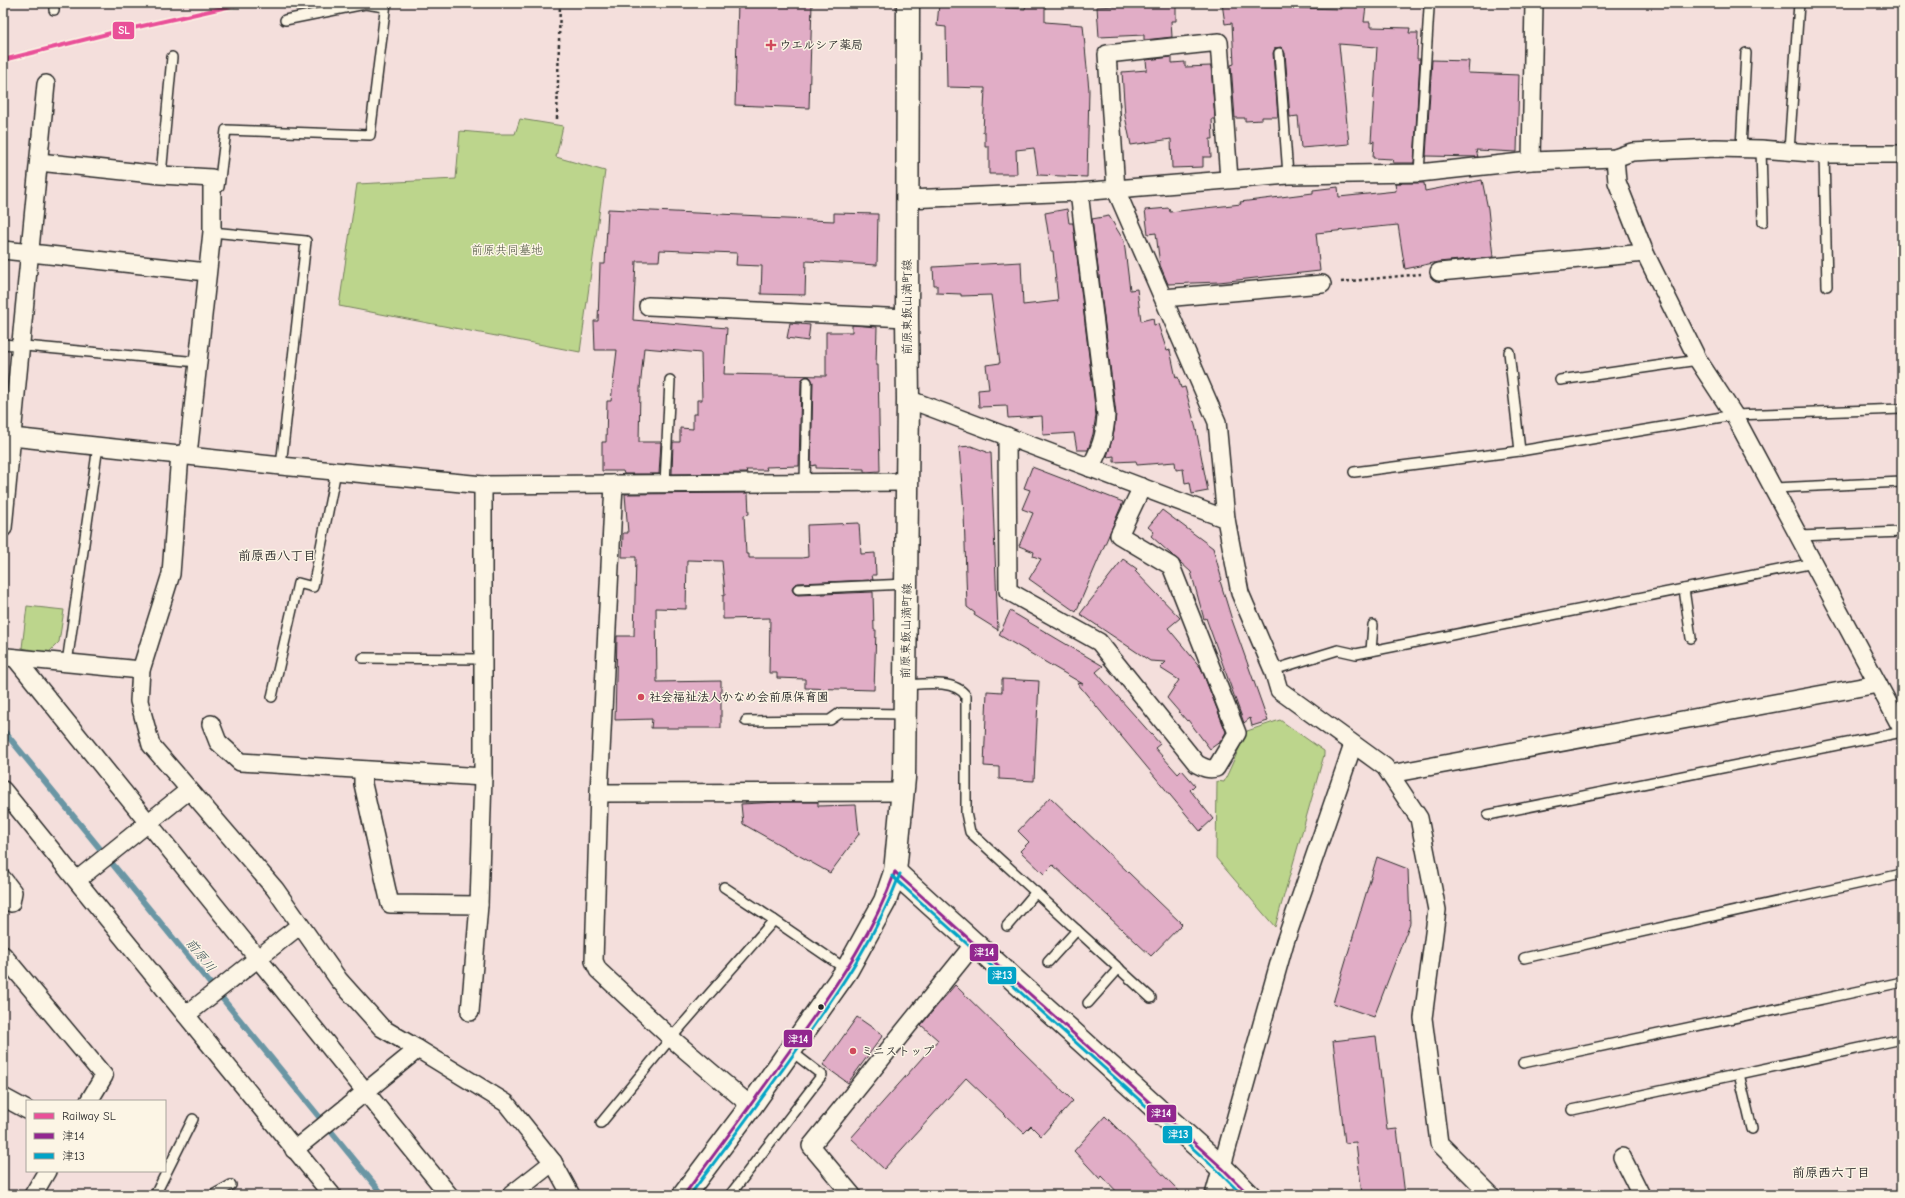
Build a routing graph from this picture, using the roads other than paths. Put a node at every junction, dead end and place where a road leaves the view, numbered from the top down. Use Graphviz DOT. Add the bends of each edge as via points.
graph roads {
  1 [pos="908,3"];
  2 [pos="1534,3"];
  3 [pos="1799,3"];
  4 [pos="385,5"];
  5 [pos="1429,8"];
  6 [pos="285,20"];
  7 [pos="1279,53"];
  8 [pos="1746,53"];
  9 [pos="172,57"];
  10 [pos="46,84"];
  11 [pos="1741,148"];
  12 [pos="1761,149"];
  13 [pos="1789,151"];
  14 [pos="1824,154"];
  15 [pos="1902,154"];
  16 [pos="1615,158"];
  17 [pos="1531,161"];
  18 [pos="39,162"];
  19 [pos="1419,173"];
  20 [pos="160,175"];
  21 [pos="1288,176"];
  22 [pos="1229,179"];
  23 [pos="212,186"];
  24 [pos="1116,190"];
  25 [pos="1079,192"];
  26 [pos="907,199"];
  27 [pos="1763,222"];
  28 [pos="212,232"];
  29 [pos="3,250"];
  30 [pos="30,252"];
  31 [pos="1645,253"];
  32 [pos="207,272"];
  33 [pos="1439,272"];
  34 [pos="1322,284"];
  35 [pos="1827,286"];
  36 [pos="1164,298"];
  37 [pos="648,306"];
  38 [pos="907,318"];
  39 [pos="3,344"];
  40 [pos="20,346"];
  41 [pos="1509,352"];
  42 [pos="1698,360"];
  43 [pos="198,362"];
  44 [pos="670,380"];
  45 [pos="1560,380"];
  46 [pos="807,382"];
  47 [pos="908,399"];
  48 [pos="1902,409"];
  49 [pos="1734,415"];
  50 [pos="7,436"];
  51 [pos="1007,436"];
  52 [pos="98,446"];
  53 [pos="1520,451"];
  54 [pos="184,455"];
  55 [pos="281,466"];
  56 [pos="1090,468"];
  57 [pos="336,471"];
  58 [pos="1354,472"];
  59 [pos="907,482"];
  60 [pos="1902,482"];
  61 [pos="805,483"];
  62 [pos="483,484"];
  63 [pos="614,484"];
  64 [pos="665,484"];
  65 [pos="1142,487"];
  66 [pos="1774,488"];
  67 [pos="1226,519"];
  68 [pos="3,528"];
  69 [pos="1902,532"];
  70 [pos="1799,536"];
  71 [pos="1814,563"];
  72 [pos="906,584"];
  73 [pos="798,588"];
  74 [pos="1684,589"];
  75 [pos="1373,625"];
  76 [pos="1691,638"];
  77 [pos="1371,651"];
  78 [pos="9,657"];
  79 [pos="363,658"];
  80 [pos="483,659"];
  81 [pos="67,663"];
  82 [pos="142,670"];
  83 [pos="1273,670"];
  84 [pos="905,684"];
  85 [pos="1878,684"];
  86 [pos="272,697"];
  87 [pos="905,714"];
  88 [pos="746,721"];
  89 [pos="211,724"];
  90 [pos="1902,729"];
  91 [pos="1902,732"];
  92 [pos="1353,745"];
  93 [pos="363,770"];
  94 [pos="1390,774"];
  95 [pos="483,777"];
  96 [pos="3,790"];
  97 [pos="189,790"];
  98 [pos="903,792"];
  99 [pos="599,793"];
  100 [pos="1488,815"];
  101 [pos="148,823"];
  102 [pos="895,872"];
  103 [pos="1902,874"];
  104 [pos="3,879"];
  105 [pos="77,880"];
  106 [pos="724,887"];
  107 [pos="1036,892"];
  108 [pos="11,903"];
  109 [pos="478,905"];
  110 [pos="774,920"];
  111 [pos="299,926"];
  112 [pos="1007,926"];
  113 [pos="1077,930"];
  114 [pos="974,944"];
  115 [pos="3,955"];
  116 [pos="1524,958"];
  117 [pos="258,959"];
  118 [pos="1048,962"];
  119 [pos="1119,968"];
  120 [pos="847,970"];
  121 [pos="1902,982"];
  122 [pos="1151,998"];
  123 [pos="1088,1003"];
  124 [pos="470,1012"];
  125 [pos="186,1015"];
  126 [pos="671,1038"];
  127 [pos="1902,1039"];
  128 [pos="418,1049"];
  129 [pos="791,1051"];
  130 [pos="1523,1063"];
  131 [pos="1740,1074"];
  132 [pos="366,1092"];
  133 [pos="3,1097"];
  134 [pos="90,1100"];
  135 [pos="750,1106"];
  136 [pos="26,1109"];
  137 [pos="1572,1110"];
  138 [pos="193,1119"];
  139 [pos="601,1123"];
  140 [pos="1752,1129"];
  141 [pos="294,1150"];
  142 [pos="1622,1157"];
  143 [pos="553,1162"];
  144 [pos="1222,1168"];
  145 [pos="46,1172"];
  146 [pos="231,1185"];
  147 [pos="34,1195"];
  148 [pos="155,1195"];
  149 [pos="213,1195"];
  150 [pos="332,1195"];
  151 [pos="449,1195"];
  152 [pos="511,1195"];
  153 [pos="571,1195"];
  154 [pos="684,1195"];
  155 [pos="730,1195"];
  156 [pos="852,1195"];
  157 [pos="1214,1195"];
  158 [pos="1249,1195"];
  159 [pos="1492,1195"];
  160 [pos="1641,1195"];
  1 -- 26 [label="street, 前原東飯山満町線"];
  2 -- 17 [label="street"];
  3 -- 13 [label="lane"];
  4 -- 6 [label="lane" via="365,4"];
  4 -- 23 [label="lane" via="370,135 226,130 219,187"];
  5 -- 19 [label="lane"];
  7 -- 21 [label="lane"];
  8 -- 11 [label="lane"];
  9 -- 20 [label="lane"];
  10 -- 18 [label="street"];
  11 -- 12 [label="street"];
  11 -- 16 [label="street" via="1632,152"];
  12 -- 13 [label="street"];
  12 -- 27 [label="lane"];
  13 -- 14 [label="street"];
  14 -- 15 [label="street"];
  14 -- 35 [label="lane"];
  16 -- 17 [label="street"];
  16 -- 31 [label="street" via="1617,182"];
  17 -- 19 [label="street"];
  18 -- 20 [label="street"];
  18 -- 30 [label="street"];
  19 -- 21 [label="street"];
  20 -- 23 [label="street" via="212,178"];
  21 -- 22 [label="street"];
  22 -- 24 [label="street"];
  22 -- 24 [label="street" via="1219,42 1107,54"];
  23 -- 28 [label="street"];
  24 -- 25 [label="street"];
  24 -- 36 [label="street"];
  25 -- 26 [label="street"];
  25 -- 56 [label="street" via="1106,415 1105,434"];
  26 -- 38 [label="street, 前原東飯山満町線"];
  28 -- 32 [label="street"];
  28 -- 55 [label="lane" via="306,241"];
  29 -- 30 [label="street"];
  30 -- 32 [label="street"];
  30 -- 40 [label="street"];
  31 -- 33 [label="street"];
  31 -- 42 [label="street"];
  32 -- 43 [label="street"];
  34 -- 36 [label="street"];
  36 -- 67 [label="street" via="1217,422"];
  37 -- 38 [label="street"];
  38 -- 47 [label="street, 前原東飯山満町線"];
  39 -- 40 [label="lane"];
  40 -- 43 [label="lane"];
  40 -- 50 [label="street"];
  41 -- 53 [label="lane"];
  42 -- 45 [label="lane"];
  42 -- 49 [label="street"];
  43 -- 54 [label="street"];
  44 -- 64 [label="lane"];
  46 -- 61 [label="lane"];
  47 -- 51 [label="street"];
  47 -- 59 [label="street, 前原東飯山満町線"];
  48 -- 49 [label="lane"];
  49 -- 53 [label="lane"];
  49 -- 66 [label="street"];
  50 -- 52 [label="street"];
  50 -- 68 [label="street"];
  51 -- 56 [label="street"];
  51 -- 65 [label="street" via="1008,591 1099,642 1197,764 1203,768 1216,768 1237,733 1171,566 1119,536"];
  52 -- 54 [label="street"];
  52 -- 81 [label="lane"];
  53 -- 58 [label="lane"];
  54 -- 55 [label="street"];
  54 -- 82 [label="street" via="171,574"];
  55 -- 57 [label="street"];
  56 -- 65 [label="street"];
  57 -- 62 [label="street"];
  57 -- 86 [label="lane" via="313,587 298,583"];
  59 -- 61 [label="street"];
  59 -- 72 [label="street, 前原東飯山満町線"];
  60 -- 66 [label="lane"];
  61 -- 64 [label="street"];
  62 -- 63 [label="street"];
  62 -- 80 [label="street"];
  63 -- 64 [label="street"];
  63 -- 99 [label="street"];
  65 -- 67 [label="street"];
  66 -- 70 [label="street"];
  67 -- 83 [label="street" via="1240,593"];
  69 -- 70 [label="lane"];
  70 -- 71 [label="street"];
  71 -- 74 [label="lane"];
  71 -- 85 [label="street"];
  72 -- 73 [label="lane"];
  72 -- 84 [label="street, 前原東飯山満町線"];
  74 -- 76 [label="lane"];
  74 -- 77 [label="lane"];
  75 -- 77 [label="lane"];
  77 -- 83 [label="lane" via="1356,654 1338,650"];
  78 -- 81 [label="street"];
  78 -- 101 [label="street"];
  79 -- 80 [label="lane"];
  80 -- 95 [label="street"];
  81 -- 82 [label="street"];
  82 -- 97 [label="street" via="139,701 151,745"];
  83 -- 92 [label="street" via="1279,690"];
  84 -- 87 [label="street, 前原東飯山満町線"];
  84 -- 107 [label="lane" via="956,686 966,696 966,813 970,832"];
  85 -- 90 [label="street"];
  85 -- 94 [label="street"];
  87 -- 88 [label="lane" via="840,713 830,720"];
  87 -- 98 [label="street, 前原東飯山満町線"];
  89 -- 93 [label="street" via="218,742 240,762"];
  91 -- 100 [label="lane"];
  92 -- 94 [label="street" via="1385,767"];
  92 -- 144 [label="street" via="1285,942"];
  93 -- 95 [label="street"];
  93 -- 109 [label="street" via="363,784 390,904"];
  94 -- 159 [label="street" via="1419,818 1437,910 1423,1018 1439,1143"];
  95 -- 109 [label="street"];
  96 -- 105 [label="street"];
  97 -- 101 [label="street"];
  97 -- 111 [label="street" via="275,888"];
  98 -- 99 [label="street"];
  98 -- 102 [label="street, 前原東飯山満町線"];
  99 -- 126 [label="street" via="594,961 598,970"];
  101 -- 105 [label="street"];
  101 -- 117 [label="street"];
  102 -- 114 [label="street"];
  102 -- 120 [label="street, 前原東飯山満町線" via="885,901"];
  103 -- 116 [label="lane"];
  104 -- 108 [label="street" via="13,892"];
  105 -- 125 [label="street"];
  106 -- 110 [label="lane"];
  107 -- 112 [label="lane"];
  107 -- 113 [label="lane"];
  109 -- 124 [label="street"];
  110 -- 120 [label="lane"];
  110 -- 126 [label="lane"];
  111 -- 117 [label="street"];
  111 -- 128 [label="street" via="339,980 382,1028"];
  113 -- 118 [label="lane"];
  113 -- 119 [label="lane"];
  114 -- 144 [label="street"];
  114 -- 156 [label="street" via="811,1146"];
  115 -- 134 [label="street" via="104,1076"];
  117 -- 125 [label="street"];
  117 -- 132 [label="street"];
  119 -- 122 [label="lane"];
  119 -- 123 [label="lane"];
  120 -- 129 [label="street, 前原東飯山満町線"];
  121 -- 130 [label="lane"];
  125 -- 141 [label="street"];
  126 -- 135 [label="street"];
  126 -- 139 [label="lane"];
  127 -- 131 [label="lane"];
  128 -- 132 [label="street"];
  128 -- 143 [label="street" via="506,1103"];
  129 -- 135 [label="street, 前原東飯山満町線"];
  129 -- 155 [label="lane" via="822,1075"];
  131 -- 137 [label="lane"];
  131 -- 140 [label="lane"];
  132 -- 141 [label="street"];
  132 -- 151 [label="street"];
  133 -- 136 [label="street"];
  135 -- 154 [label="street, 前原東飯山満町線"];
  138 -- 148 [label="lane"];
  141 -- 150 [label="street"];
  142 -- 160 [label="street"];
  143 -- 152 [label="street"];
  143 -- 153 [label="street"];
  144 -- 157 [label="street"];
  144 -- 158 [label="street"];
  145 -- 147 [label="street"];
  146 -- 149 [label="lane"];
}
